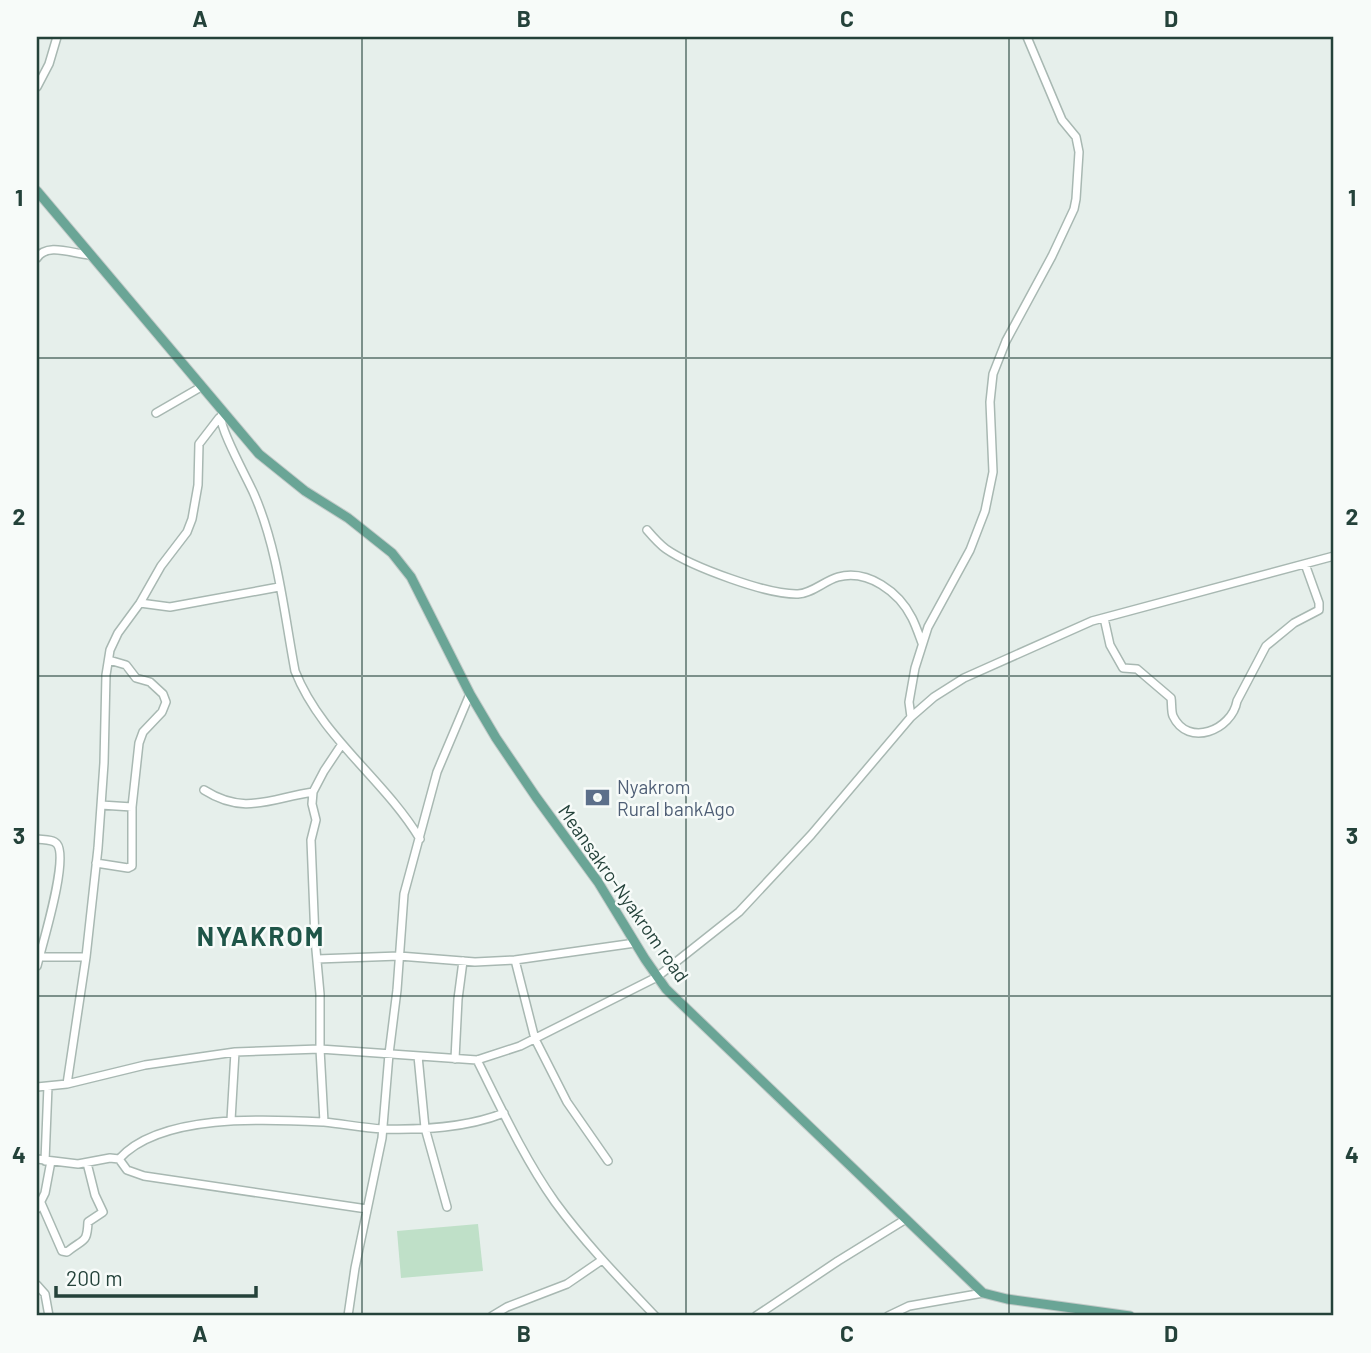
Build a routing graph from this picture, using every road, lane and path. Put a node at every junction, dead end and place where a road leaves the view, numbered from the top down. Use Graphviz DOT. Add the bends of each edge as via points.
graph roads {
  1 [pos="57,37"];
  2 [pos="1027,37"];
  3 [pos="37,87"];
  4 [pos="37,191"];
  5 [pos="90,255"];
  6 [pos="37,258"];
  7 [pos="201,387"];
  8 [pos="156,413"];
  9 [pos="221,415"];
  10 [pos="647,530"];
  11 [pos="1334,556"];
  12 [pos="1305,564"];
  13 [pos="279,587"];
  14 [pos="140,603"];
  15 [pos="1104,618"];
  16 [pos="922,644"];
  17 [pos="109,660"];
  18 [pos="470,694"];
  19 [pos="911,718"];
  20 [pos="342,744"];
  21 [pos="204,790"];
  22 [pos="313,792"];
  23 [pos="101,805"];
  24 [pos="132,807"];
  25 [pos="37,839"];
  26 [pos="420,839"];
  27 [pos="96,863"];
  28 [pos="635,943"];
  29 [pos="399,956"];
  30 [pos="86,957"];
  31 [pos="317,959"];
  32 [pos="37,960"];
  33 [pos="515,960"];
  34 [pos="463,961"];
  35 [pos="657,977"];
  36 [pos="535,1039"];
  37 [pos="320,1048"];
  38 [pos="234,1052"];
  39 [pos="389,1054"];
  40 [pos="418,1056"];
  41 [pos="455,1059"];
  42 [pos="477,1060"];
  43 [pos="67,1084"];
  44 [pos="48,1086"];
  45 [pos="37,1087"];
  46 [pos="504,1113"];
  47 [pos="231,1120"];
  48 [pos="324,1122"];
  49 [pos="425,1128"];
  50 [pos="383,1129"];
  51 [pos="119,1159"];
  52 [pos="44,1160"];
  53 [pos="608,1161"];
  54 [pos="87,1163"];
  55 [pos="39,1206"];
  56 [pos="447,1207"];
  57 [pos="367,1209"];
  58 [pos="906,1219"];
  59 [pos="602,1260"];
  60 [pos="37,1285"];
  61 [pos="983,1293"];
  62 [pos="1081,1312"];
  63 [pos="50,1316"];
  64 [pos="348,1316"];
  65 [pos="492,1316"];
  66 [pos="655,1316"];
  67 [pos="756,1316"];
  68 [pos="888,1316"];
  69 [pos="1130,1316"];
  1 -- 3 [label="street"];
  2 -- 16 [label="street" via="1062,120 1078,143 1074,209 993,374 993,472 985,511"];
  4 -- 5 [label="main road, Meansakro-Nyakrom road"];
  5 -- 6 [label="street" via="48,249"];
  5 -- 7 [label="main road, Meansakro-Nyakrom road"];
  7 -- 8 [label="street"];
  7 -- 9 [label="main road, Meansakro-Nyakrom road"];
  9 -- 13 [label="street" via="222,429 260,507"];
  9 -- 14 [label="street" via="199,444 198,485 187,532"];
  9 -- 18 [label="main road, Meansakro-Nyakrom road" via="273,467 392,553 411,577"];
  10 -- 16 [label="street" via="666,549 702,568 766,589 803,593 839,577 873,579 900,600"];
  11 -- 12 [label="street"];
  12 -- 15 [label="street"];
  12 -- 15 [label="street" via="1319,610 1266,646 1235,711 1212,731 1186,729 1173,716 1171,698 1137,669 1123,668 1110,645"];
  13 -- 14 [label="street" via="170,607"];
  13 -- 20 [label="street" via="295,671 312,706"];
  14 -- 17 [label="street" via="118,632"];
  15 -- 19 [label="street" via="964,678"];
  16 -- 19 [label="street" via="909,702"];
  17 -- 23 [label="street"];
  17 -- 24 [label="street" via="129,667 136,678 150,682 165,698 162,712 140,737"];
  18 -- 26 [label="street" via="444,751"];
  18 -- 28 [label="main road, Meansakro-Nyakrom road"];
  19 -- 35 [label="street" via="739,912"];
  20 -- 22 [label="street"];
  20 -- 26 [label="street"];
  21 -- 22 [label="street" via="249,806"];
  22 -- 31 [label="street"];
  23 -- 24 [label="street"];
  23 -- 27 [label="street"];
  24 -- 27 [label="street" via="132,866"];
  25 -- 32 [label="street" via="54,841 61,855"];
  26 -- 29 [label="street" via="404,894"];
  27 -- 30 [label="street"];
  28 -- 33 [label="street"];
  28 -- 35 [label="main road, Meansakro-Nyakrom road"];
  29 -- 31 [label="street"];
  29 -- 34 [label="street"];
  29 -- 39 [label="street"];
  30 -- 32 [label="street"];
  30 -- 43 [label="street"];
  31 -- 37 [label="street"];
  33 -- 34 [label="street"];
  33 -- 36 [label="street"];
  34 -- 41 [label="street"];
  35 -- 36 [label="street"];
  35 -- 58 [label="main road, Meansakro-Nyakrom road"];
  36 -- 42 [label="street"];
  36 -- 53 [label="street" via="567,1101"];
  37 -- 38 [label="street"];
  37 -- 39 [label="street"];
  37 -- 48 [label="street"];
  38 -- 43 [label="street" via="145,1065"];
  38 -- 47 [label="street"];
  39 -- 40 [label="street"];
  39 -- 50 [label="street"];
  40 -- 41 [label="street"];
  40 -- 49 [label="street"];
  41 -- 42 [label="street"];
  42 -- 46 [label="street"];
  43 -- 44 [label="street"];
  44 -- 45 [label="street"];
  44 -- 52 [label="street"];
  46 -- 49 [label="street" via="470,1125"];
  46 -- 59 [label="street" via="554,1201"];
  47 -- 48 [label="street"];
  47 -- 51 [label="street" via="159,1135 138,1143"];
  48 -- 50 [label="street"];
  49 -- 50 [label="street"];
  49 -- 56 [label="street"];
  50 -- 57 [label="street"];
  51 -- 54 [label="street"];
  51 -- 57 [label="street" via="127,1170 144,1176"];
  52 -- 54 [label="street"];
  52 -- 55 [label="street"];
  54 -- 55 [label="street" via="103,1212 88,1222 86,1238 68,1252 62,1251"];
  57 -- 64 [label="street"];
  58 -- 61 [label="main road, Meansakro-Nyakrom road"];
  58 -- 67 [label="street"];
  59 -- 65 [label="street" via="567,1284"];
  59 -- 66 [label="street"];
  60 -- 63 [label="street" via="45,1294"];
  61 -- 62 [label="main road"];
  61 -- 68 [label="street" via="909,1306"];
  62 -- 69 [label="main road"];
}
